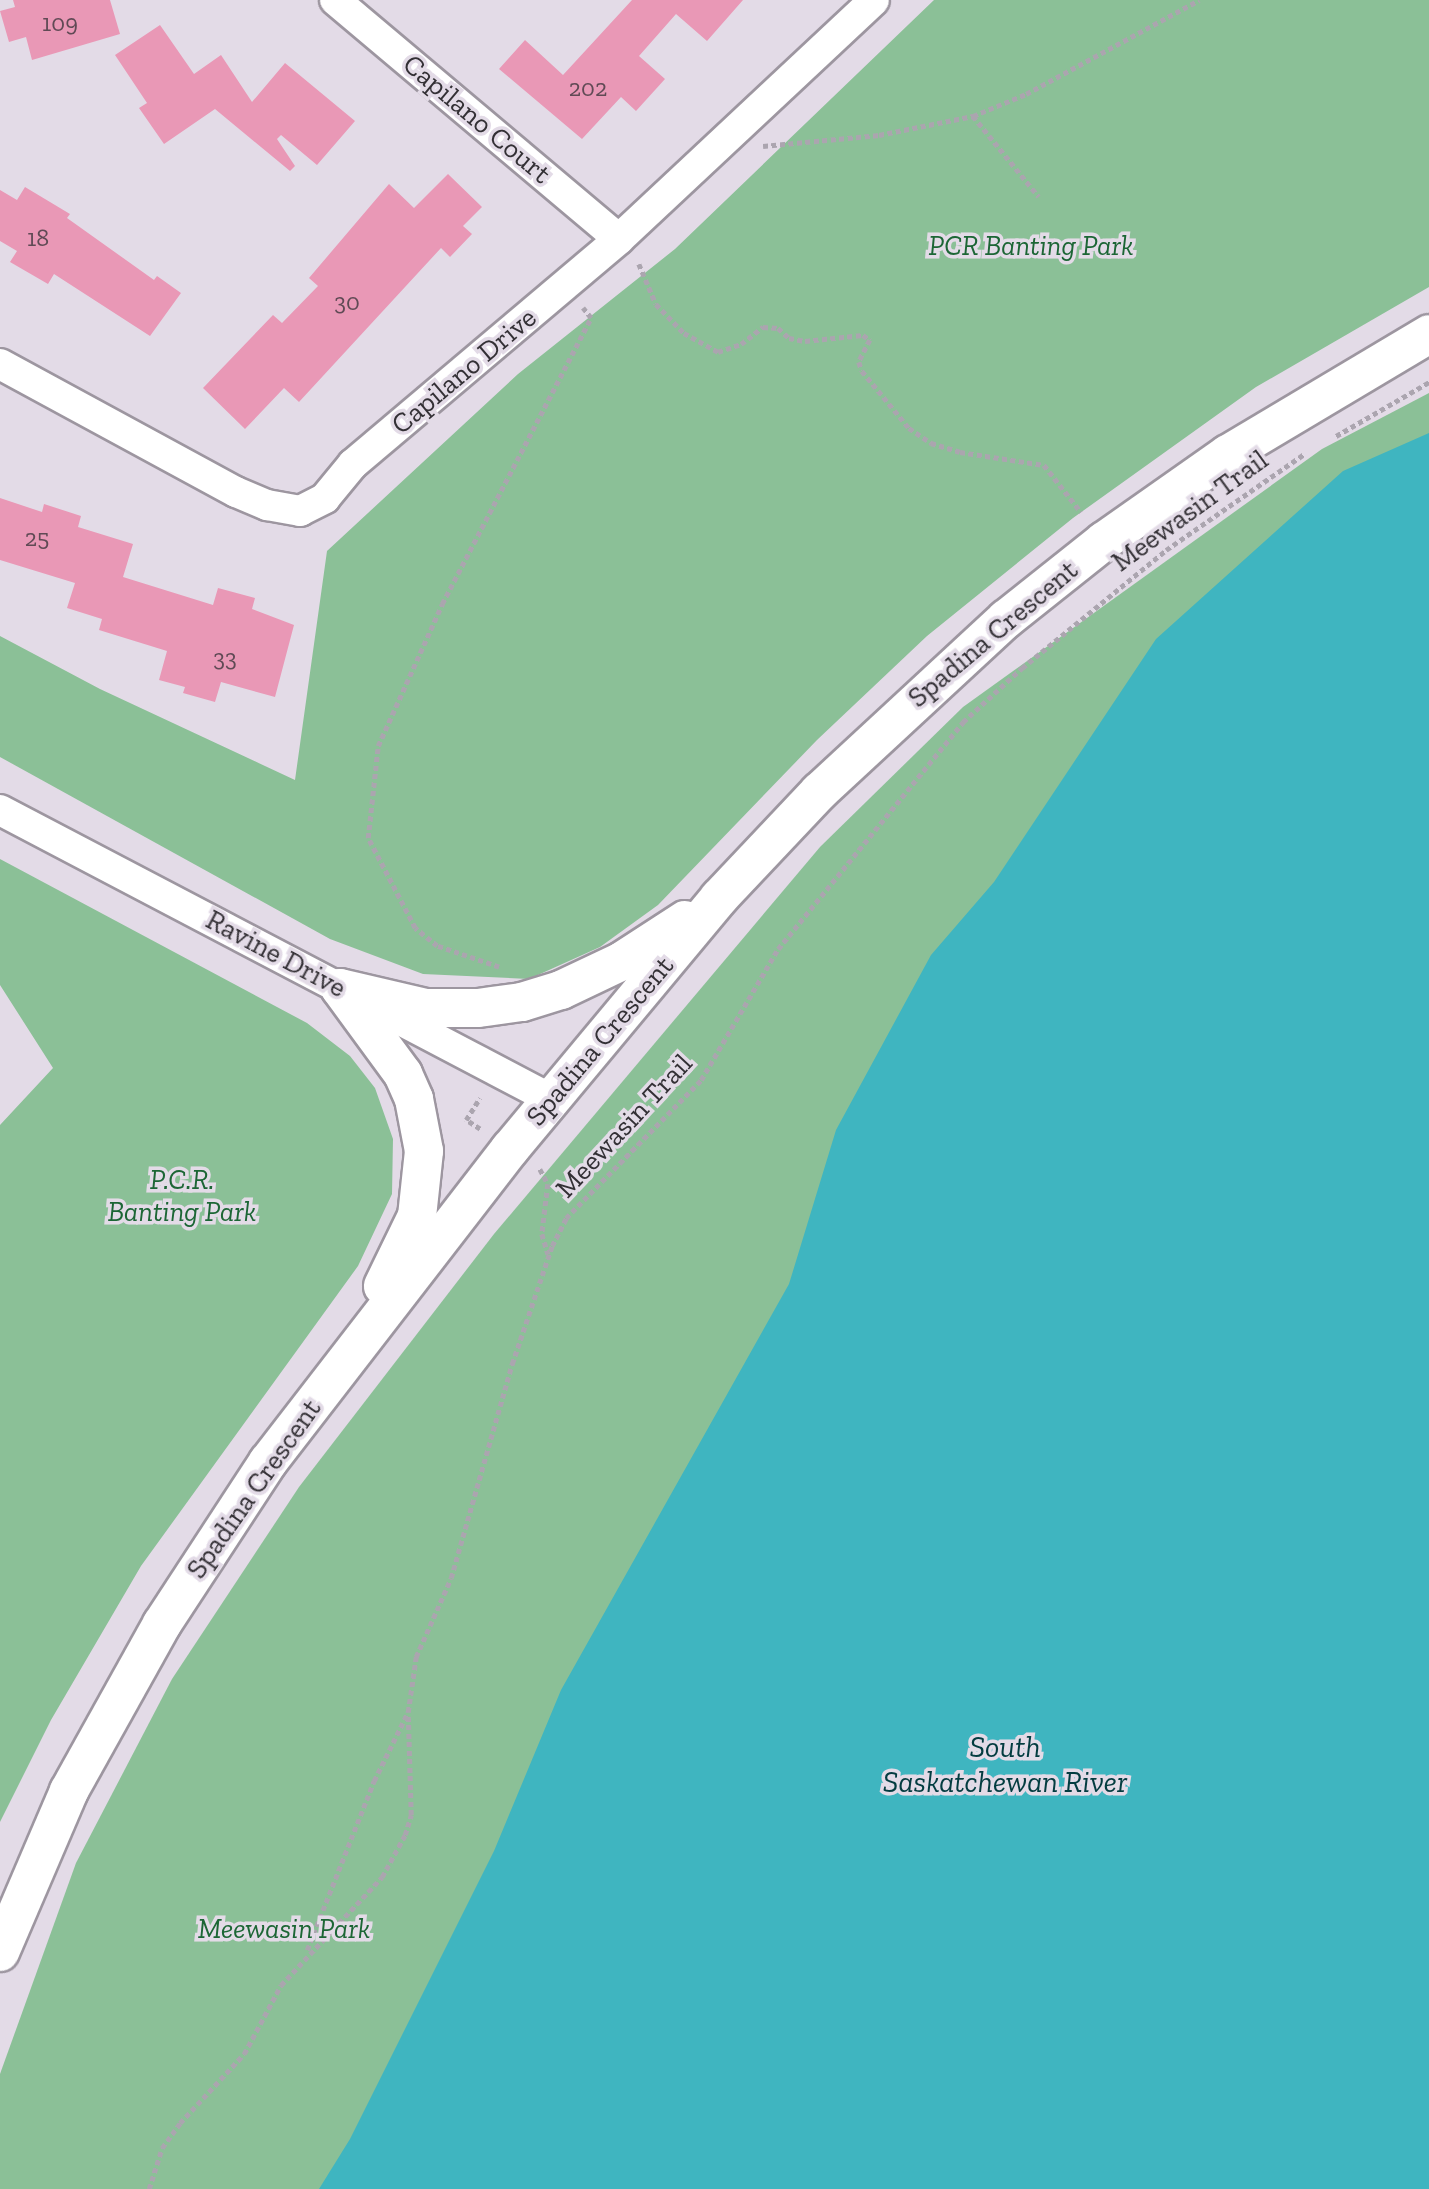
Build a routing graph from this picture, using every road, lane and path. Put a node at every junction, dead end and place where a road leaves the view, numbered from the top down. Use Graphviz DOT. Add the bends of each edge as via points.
graph roads {
  1 [pos="335,0"];
  2 [pos="874,0"];
  3 [pos="1199,0"];
  4 [pos="973,116"];
  5 [pos="765,148"];
  6 [pos="1039,197"];
  7 [pos="619,239"];
  8 [pos="565,286"];
  9 [pos="1429,334"];
  10 [pos="0,364"];
  11 [pos="1429,382"];
  12 [pos="1329,440"];
  13 [pos="1307,453"];
  14 [pos="1103,542"];
  15 [pos="0,810"];
  16 [pos="719,898"];
  17 [pos="340,988"];
  18 [pos="522,1003"];
  19 [pos="498,1071"];
  20 [pos="551,1100"];
  21 [pos="510,1149"];
  22 [pos="548,1255"];
  23 [pos="351,1352"];
  24 [pos="408,1712"];
  25 [pos="0,1952"];
  26 [pos="305,1955"];
  27 [pos="149,2189"];
  1 -- 7 [label="street, Capilano Court"];
  2 -- 7 [label="street, Capilano Drive"];
  3 -- 4 [label="path" via="1026,94"];
  4 -- 5 [label="path" via="879,135"];
  4 -- 6 [label="path"];
  7 -- 8 [label="street, Capilano Drive"];
  7 -- 14 [label="path" via="644,270 656,304 684,333 718,352 741,344 763,327 778,328 789,338 805,341 863,335 870,340 859,362 862,371 909,428 931,443 960,452 1044,464"];
  8 -- 10 [label="street, Capilano Drive" via="353,464 326,498 300,511 267,505 236,492"];
  8 -- 18 [label="path" via="591,318 442,604 382,732 368,838 415,928 437,946 515,975"];
  9 -- 14 [label="street, Spadina Crescent" via="1228,454"];
  11 -- 12 [label="path"];
  13 -- 22 [label="path, Meewasin Trail" via="1166,550 963,722 778,949 701,1080 566,1218"];
  14 -- 16 [label="street, Spadina Crescent" via="909,705"];
  15 -- 17 [label="street, Ravine Drive"];
  16 -- 18 [label="street" via="622,961"];
  16 -- 20 [label="street, Spadina Crescent"];
  17 -- 18 [label="street" via="425,1007"];
  17 -- 19 [label="street, Ravine Drive"];
  17 -- 23 [label="street" via="403,1074 414,1099 424,1151 417,1216"];
  19 -- 20 [label="street, Ravine Drive"];
  19 -- 21 [label="path" via="466,1120"];
  20 -- 21 [label="street, Spadina Crescent"];
  21 -- 22 [label="path" via="542,1170 548,1184 542,1234"];
  21 -- 23 [label="street, Spadina Crescent"];
  22 -- 24 [label="path, Meewasin Trail" via="451,1578 416,1657"];
  23 -- 25 [label="street, Spadina Crescent" via="268,1462 162,1624 69,1791"];
  24 -- 26 [label="path" via="374,1781"];
  24 -- 26 [label="path, Meewasin Trail" via="411,1815 405,1835 383,1877"];
  26 -- 27 [label="path, Meewasin Trail" via="281,1985 244,2054 162,2148"];
}
